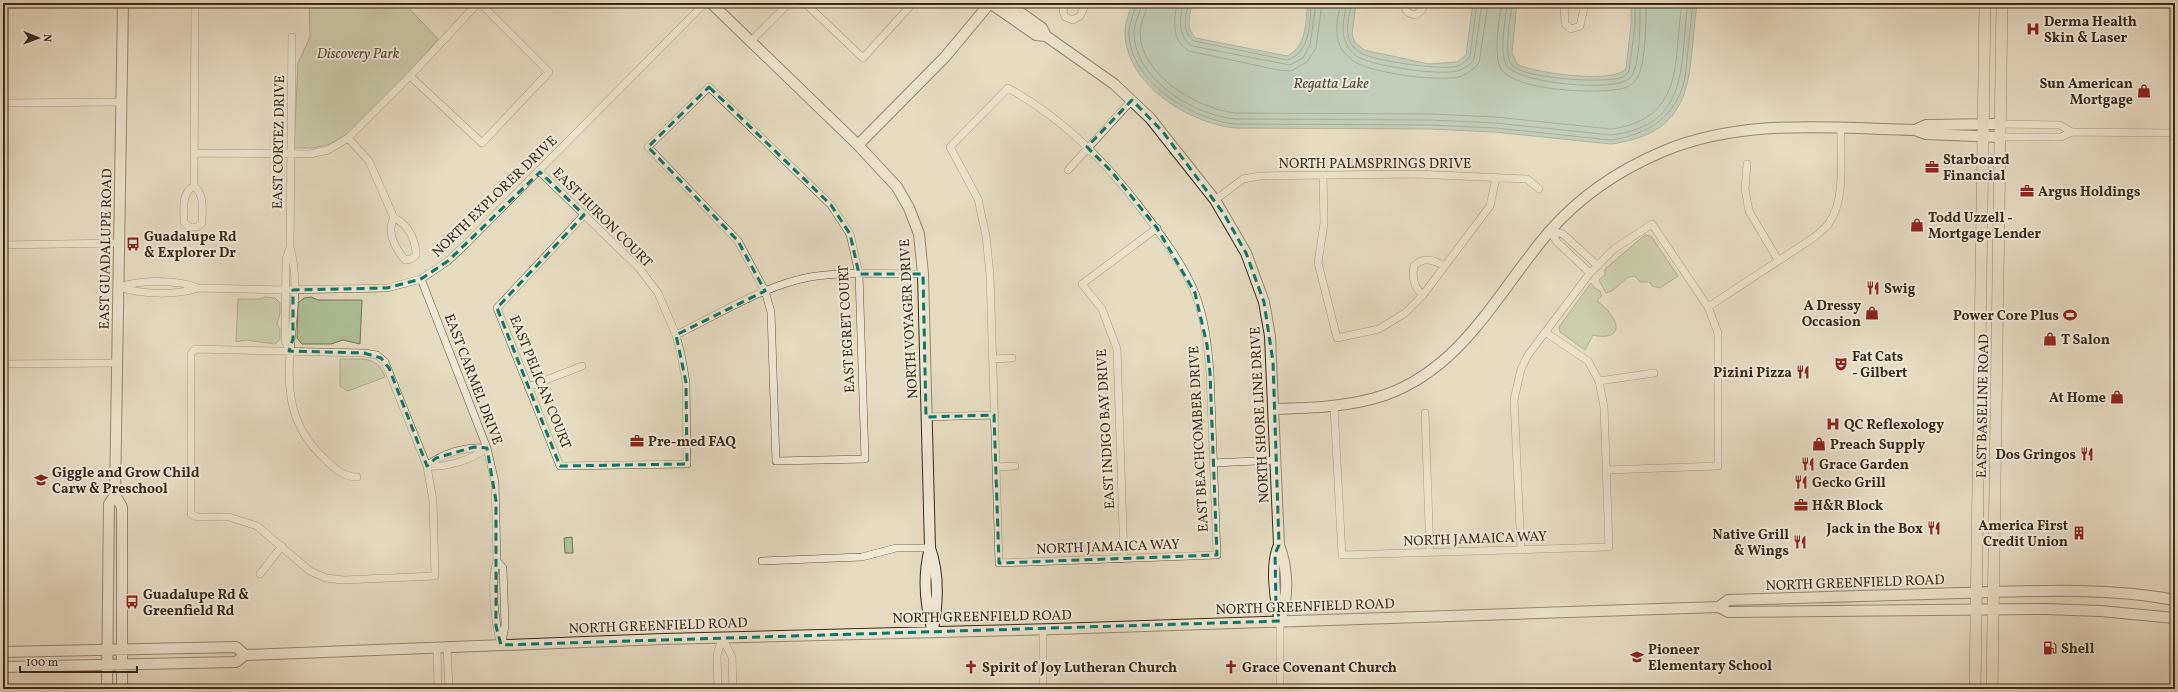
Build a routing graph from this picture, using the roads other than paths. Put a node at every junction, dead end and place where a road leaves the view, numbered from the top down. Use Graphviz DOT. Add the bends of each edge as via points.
graph roads {
  1 [pos="123,3"];
  2 [pos="195,3"];
  3 [pos="479,3"];
  4 [pos="705,3"];
  5 [pos="711,3"];
  6 [pos="789,3"];
  7 [pos="805,3"];
  8 [pos="913,3"];
  9 [pos="990,3"];
  10 [pos="1007,3"];
  11 [pos="1065,3"];
  12 [pos="1086,3"];
  13 [pos="1250,3"];
  14 [pos="1255,3"];
  15 [pos="1405,3"];
  16 [pos="1424,3"];
  17 [pos="1564,3"];
  18 [pos="1585,3"];
  19 [pos="1985,3"];
  20 [pos="2002,3"];
  21 [pos="1046,36"];
  22 [pos="292,37"];
  23 [pos="751,41"];
  24 [pos="410,76"];
  25 [pos="1132,100"];
  26 [pos="121,102"];
  27 [pos="3,103"];
  28 [pos="2000,124"];
  29 [pos="1841,128"];
  30 [pos="1983,130"];
  31 [pos="2072,132"];
  32 [pos="2175,133"];
  33 [pos="2000,137"];
  34 [pos="348,138"];
  35 [pos="858,145"];
  36 [pos="1087,147"];
  37 [pos="194,153"];
  38 [pos="291,154"];
  39 [pos="1746,164"];
  40 [pos="1068,170"];
  41 [pos="540,172"];
  42 [pos="1324,174"];
  43 [pos="1496,178"];
  44 [pos="194,186"];
  45 [pos="1540,189"];
  46 [pos="1215,200"];
  47 [pos="584,215"];
  48 [pos="394,218"];
  49 [pos="1157,228"];
  50 [pos="1550,231"];
  51 [pos="119,243"];
  52 [pos="3,245"];
  53 [pos="290,247"];
  54 [pos="1778,260"];
  55 [pos="1445,266"];
  56 [pos="1598,266"];
  57 [pos="1590,273"];
  58 [pos="860,274"];
  59 [pos="922,274"];
  60 [pos="421,279"];
  61 [pos="118,286"];
  62 [pos="285,290"];
  63 [pos="293,290"];
  64 [pos="765,291"];
  65 [pos="1422,295"];
  66 [pos="1708,307"];
  67 [pos="1545,332"];
  68 [pos="1997,333"];
  69 [pos="676,336"];
  70 [pos="1980,336"];
  71 [pos="289,351"];
  72 [pos="1012,358"];
  73 [pos="993,359"];
  74 [pos="117,363"];
  75 [pos="3,364"];
  76 [pos="582,366"];
  77 [pos="1654,373"];
  78 [pos="1599,381"];
  79 [pos="528,387"];
  80 [pos="1334,407"];
  81 [pos="1274,409"];
  82 [pos="1426,413"];
  83 [pos="994,416"];
  84 [pos="926,417"];
  85 [pos="487,448"];
  86 [pos="1276,460"];
  87 [pos="1213,463"];
  88 [pos="427,466"];
  89 [pos="560,466"];
  90 [pos="1015,466"];
  91 [pos="996,467"];
  92 [pos="1606,470"];
  93 [pos="357,477"];
  94 [pos="115,495"];
  95 [pos="282,546"];
  96 [pos="930,548"];
  97 [pos="1521,550"];
  98 [pos="1430,552"];
  99 [pos="1217,555"];
  100 [pos="1124,559"];
  101 [pos="762,561"];
  102 [pos="260,574"];
  103 [pos="1977,592"];
  104 [pos="1994,592"];
  105 [pos="1838,597"];
  106 [pos="1773,599"];
  107 [pos="2175,600"];
  108 [pos="1719,607"];
  109 [pos="1843,610"];
  110 [pos="1977,610"];
  111 [pos="1993,610"];
  112 [pos="1779,612"];
  113 [pos="2175,618"];
  114 [pos="1280,620"];
  115 [pos="1043,629"];
  116 [pos="933,632"];
  117 [pos="722,637"];
  118 [pos="502,645"];
  119 [pos="447,647"];
  120 [pos="437,648"];
  121 [pos="114,651"];
  122 [pos="4,653"];
  123 [pos="245,655"];
  124 [pos="114,666"];
  125 [pos="3,667"];
  126 [pos="107,689"];
  127 [pos="122,689"];
  128 [pos="438,689"];
  129 [pos="449,689"];
  130 [pos="718,689"];
  131 [pos="732,689"];
  132 [pos="1043,689"];
  133 [pos="1280,689"];
  134 [pos="1975,689"];
  135 [pos="1992,689"];
  1 -- 26 [label="main road, EAST GUADALUPE ROAD"];
  2 -- 37 [label="street"];
  3 -- 24 [label="street"];
  3 -- 24 [label="street" via="549,72 482,143"];
  4 -- 41 [label="street, NORTH EXPLORER DRIVE"];
  5 -- 23 [label="main road, NORTH VOYAGER DRIVE"];
  6 -- 23 [label="street"];
  7 -- 8 [label="street" via="863,58"];
  9 -- 21 [label="main road" via="1036,35"];
  9 -- 35 [label="main road" via="945,57"];
  10 -- 21 [label="main road" via="1042,28"];
  11 -- 12 [label="street" via="1065,17 1073,20 1080,16"];
  13 -- 14 [label="street"];
  15 -- 16 [label="street" via="1406,11 1416,15 1422,10"];
  17 -- 18 [label="street" via="1564,24 1571,29 1580,26"];
  19 -- 30 [label="main road, EAST BASELINE ROAD"];
  20 -- 28 [label="main road, EAST BASELINE ROAD"];
  21 -- 25 [label="main road, NORTH SHORE LINE DRIVE" via="1114,84"];
  22 -- 38 [label="street, EAST CORTEZ DRIVE"];
  23 -- 35 [label="main road, NORTH VOYAGER DRIVE"];
  24 -- 34 [label="street"];
  25 -- 36 [label="street"];
  25 -- 46 [label="main road, NORTH SHORE LINE DRIVE" via="1163,132"];
  26 -- 27 [label="street"];
  26 -- 51 [label="main road, EAST GUADALUPE ROAD"];
  28 -- 30 [label="main road"];
  28 -- 31 [label="street" via="2060,125"];
  28 -- 33 [label="main road, EAST BASELINE ROAD"];
  29 -- 30 [label="main road" via="1915,130 1926,125"];
  29 -- 50 [label="main road" via="1757,128 1715,135 1678,146 1632,166 1604,184 1579,202"];
  29 -- 54 [label="street" via="1840,194 1834,216 1820,232"];
  30 -- 33 [label="main road"];
  30 -- 70 [label="main road, EAST BASELINE ROAD"];
  31 -- 32 [label="street"];
  31 -- 33 [label="street" via="2061,137"];
  33 -- 68 [label="main road, EAST BASELINE ROAD"];
  34 -- 38 [label="street" via="328,150 310,154"];
  34 -- 48 [label="street" via="369,161"];
  35 -- 59 [label="main road, NORTH VOYAGER DRIVE" via="897,187 909,208 919,234"];
  36 -- 40 [label="street"];
  36 -- 49 [label="street, EAST BEACHCOMBER DRIVE" via="1111,171"];
  36 -- 73 [label="street, EAST BEACHCOMBER DRIVE" via="1041,108 1008,88 950,147 978,199 986,236"];
  37 -- 38 [label="street"];
  37 -- 44 [label="street"];
  38 -- 53 [label="street, EAST CORTEZ DRIVE"];
  39 -- 54 [label="street" via="1745,189 1749,211"];
  41 -- 47 [label="street, EAST HURON COURT"];
  41 -- 60 [label="street, NORTH EXPLORER DRIVE" via="448,261"];
  42 -- 43 [label="street, NORTH PALMSPRINGS DRIVE" via="1416,174"];
  42 -- 46 [label="street, NORTH PALMSPRINGS DRIVE" via="1252,177 1234,184"];
  42 -- 65 [label="street" via="1324,223 1318,263 1337,338 1379,329 1406,313"];
  43 -- 45 [label="street, NORTH PALMSPRINGS DRIVE" via="1527,180"];
  43 -- 55 [label="street" via="1490,206"];
  44 -- 44 [label="street" via="188,190 184,198 184,222 189,227 197,227 202,222 202,198 200,191"];
  46 -- 81 [label="main road, NORTH SHORE LINE DRIVE" via="1246,253 1264,302 1270,336"];
  47 -- 69 [label="street, EAST HURON COURT" via="640,268 658,293"];
  47 -- 79 [label="street, EAST PELICAN COURT" via="497,308"];
  48 -- 48 [label="street" via="390,232 399,253 405,260 411,259 416,255 416,250 409,229 403,221"];
  49 -- 87 [label="street, EAST BEACHCOMBER DRIVE" via="1195,293 1202,317 1210,373"];
  49 -- 100 [label="street, EAST INDIGO BAY DRIVE" via="1082,284 1102,309 1117,350"];
  50 -- 56 [label="street" via="1563,234"];
  50 -- 57 [label="street" via="1557,242"];
  50 -- 80 [label="main road" via="1473,332 1444,361 1420,377 1386,394"];
  51 -- 52 [label="street"];
  51 -- 61 [label="main road, EAST GUADALUPE ROAD"];
  53 -- 62 [label="street, EAST CORTEZ DRIVE" via="286,259"];
  53 -- 63 [label="street, EAST CORTEZ DRIVE" via="293,260"];
  54 -- 66 [label="street"];
  55 -- 65 [label="street"];
  55 -- 65 [label="street" via="1426,259 1414,266 1414,284"];
  56 -- 57 [label="street"];
  56 -- 66 [label="street" via="1614,249 1652,224"];
  57 -- 67 [label="street"];
  58 -- 59 [label="street"];
  58 -- 64 [label="street" via="810,277"];
  58 -- 64 [label="street, EAST EGRET COURT" via="865,459 776,461 771,312"];
  58 -- 64 [label="street, EAST EGRET COURT" via="850,234 831,205 710,87 648,147 738,241"];
  59 -- 84 [label="main road, NORTH VOYAGER DRIVE"];
  60 -- 63 [label="street, NORTH EXPLORER DRIVE" via="388,288"];
  60 -- 85 [label="street, EAST CARMEL DRIVE"];
  61 -- 62 [label="street, NORTH EXPLORER DRIVE" via="133,282 187,283 198,288"];
  61 -- 74 [label="main road, EAST GUADALUPE ROAD"];
  62 -- 63 [label="street, NORTH EXPLORER DRIVE"];
  62 -- 71 [label="street, EAST CORTEZ DRIVE" via="285,340"];
  63 -- 71 [label="street, EAST CORTEZ DRIVE" via="293,339"];
  64 -- 69 [label="street"];
  66 -- 92 [label="street" via="1718,333 1718,466"];
  67 -- 78 [label="street" via="1588,360"];
  67 -- 97 [label="street" via="1521,369 1514,400"];
  68 -- 70 [label="main road"];
  68 -- 104 [label="main road, EAST BASELINE ROAD"];
  69 -- 89 [label="street, EAST HURON COURT" via="686,382 688,464"];
  70 -- 103 [label="main road, EAST BASELINE ROAD"];
  71 -- 88 [label="street" via="364,353 381,358 389,368"];
  71 -- 93 [label="street, EAST CORTEZ DRIVE" via="290,396 298,425 312,446 332,465 344,475"];
  71 -- 95 [label="street" via="192,351 191,514 197,517 229,517 248,521 266,531"];
  72 -- 73 [label="street"];
  73 -- 83 [label="street"];
  74 -- 75 [label="street"];
  74 -- 94 [label="main road, EAST GUADALUPE ROAD"];
  76 -- 79 [label="street"];
  77 -- 78 [label="street"];
  78 -- 92 [label="street" via="1604,407"];
  79 -- 89 [label="street, EAST PELICAN COURT"];
  80 -- 81 [label="main road"];
  80 -- 98 [label="street, NORTH JAMAICA WAY" via="1342,555"];
  81 -- 86 [label="main road, NORTH SHORE LINE DRIVE"];
  82 -- 98 [label="street"];
  83 -- 84 [label="street"];
  83 -- 91 [label="street"];
  84 -- 96 [label="main road, NORTH VOYAGER DRIVE"];
  85 -- 88 [label="street" via="478,455 465,459 437,467"];
  85 -- 118 [label="street, EAST CARMEL DRIVE" via="495,482 497,561 503,568 505,625"];
  86 -- 87 [label="street"];
  86 -- 114 [label="main road, NORTH SHORE LINE DRIVE" via="1279,545 1284,559 1286,605"];
  87 -- 99 [label="street, EAST BEACHCOMBER DRIVE"];
  88 -- 95 [label="street" via="433,501 434,576 334,580 310,571"];
  90 -- 91 [label="street"];
  91 -- 100 [label="street, NORTH JAMAICA WAY" via="999,563"];
  92 -- 97 [label="street, NORTH JAMAICA WAY" via="1609,547"];
  94 -- 121 [label="main road, EAST GUADALUPE ROAD" via="109,504"];
  94 -- 121 [label="main road, EAST GUADALUPE ROAD" via="122,507"];
  95 -- 102 [label="street"];
  96 -- 101 [label="street" via="896,548 862,557"];
  96 -- 116 [label="main road, NORTH VOYAGER DRIVE" via="936,563 936,610"];
  97 -- 98 [label="street, NORTH JAMAICA WAY"];
  99 -- 100 [label="street, NORTH JAMAICA WAY"];
  103 -- 104 [label="main road, NORTH GREENFIELD ROAD"];
  103 -- 105 [label="main road, NORTH GREENFIELD ROAD"];
  103 -- 110 [label="main road, EAST BASELINE ROAD"];
  104 -- 107 [label="main road, NORTH GREENFIELD ROAD" via="2094,592"];
  104 -- 111 [label="main road, EAST BASELINE ROAD"];
  105 -- 106 [label="main road, NORTH GREENFIELD ROAD"];
  105 -- 109 [label="main road"];
  106 -- 108 [label="main road, NORTH GREENFIELD ROAD" via="1728,600"];
  106 -- 112 [label="main road"];
  108 -- 112 [label="main road, NORTH GREENFIELD ROAD" via="1728,612"];
  108 -- 114 [label="main road, NORTH GREENFIELD ROAD"];
  109 -- 110 [label="main road, NORTH GREENFIELD ROAD"];
  109 -- 112 [label="main road, NORTH GREENFIELD ROAD"];
  110 -- 111 [label="main road, NORTH GREENFIELD ROAD"];
  110 -- 134 [label="main road, EAST BASELINE ROAD"];
  111 -- 113 [label="main road, NORTH GREENFIELD ROAD" via="2100,611"];
  111 -- 135 [label="main road, EAST BASELINE ROAD"];
  114 -- 115 [label="main road, NORTH GREENFIELD ROAD"];
  114 -- 133 [label="street"];
  115 -- 116 [label="main road, NORTH GREENFIELD ROAD"];
  115 -- 132 [label="street"];
  116 -- 117 [label="main road, NORTH GREENFIELD ROAD"];
  117 -- 118 [label="main road, NORTH GREENFIELD ROAD"];
  117 -- 130 [label="street" via="717,656"];
  117 -- 131 [label="street" via="732,657"];
  118 -- 119 [label="main road, NORTH GREENFIELD ROAD"];
  119 -- 120 [label="main road, NORTH GREENFIELD ROAD"];
  119 -- 129 [label="street"];
  120 -- 123 [label="main road, NORTH GREENFIELD ROAD"];
  120 -- 128 [label="street"];
  121 -- 122 [label="main road, NORTH GREENFIELD ROAD"];
  121 -- 123 [label="main road, NORTH GREENFIELD ROAD" via="236,647"];
  121 -- 124 [label="main road, EAST GUADALUPE ROAD"];
  121 -- 124 [label="main road, EAST GUADALUPE ROAD"];
  123 -- 124 [label="main road, NORTH GREENFIELD ROAD" via="236,662"];
  124 -- 125 [label="main road, NORTH GREENFIELD ROAD"];
  124 -- 126 [label="main road, EAST GUADALUPE ROAD"];
  124 -- 127 [label="main road, EAST GUADALUPE ROAD"];
}
